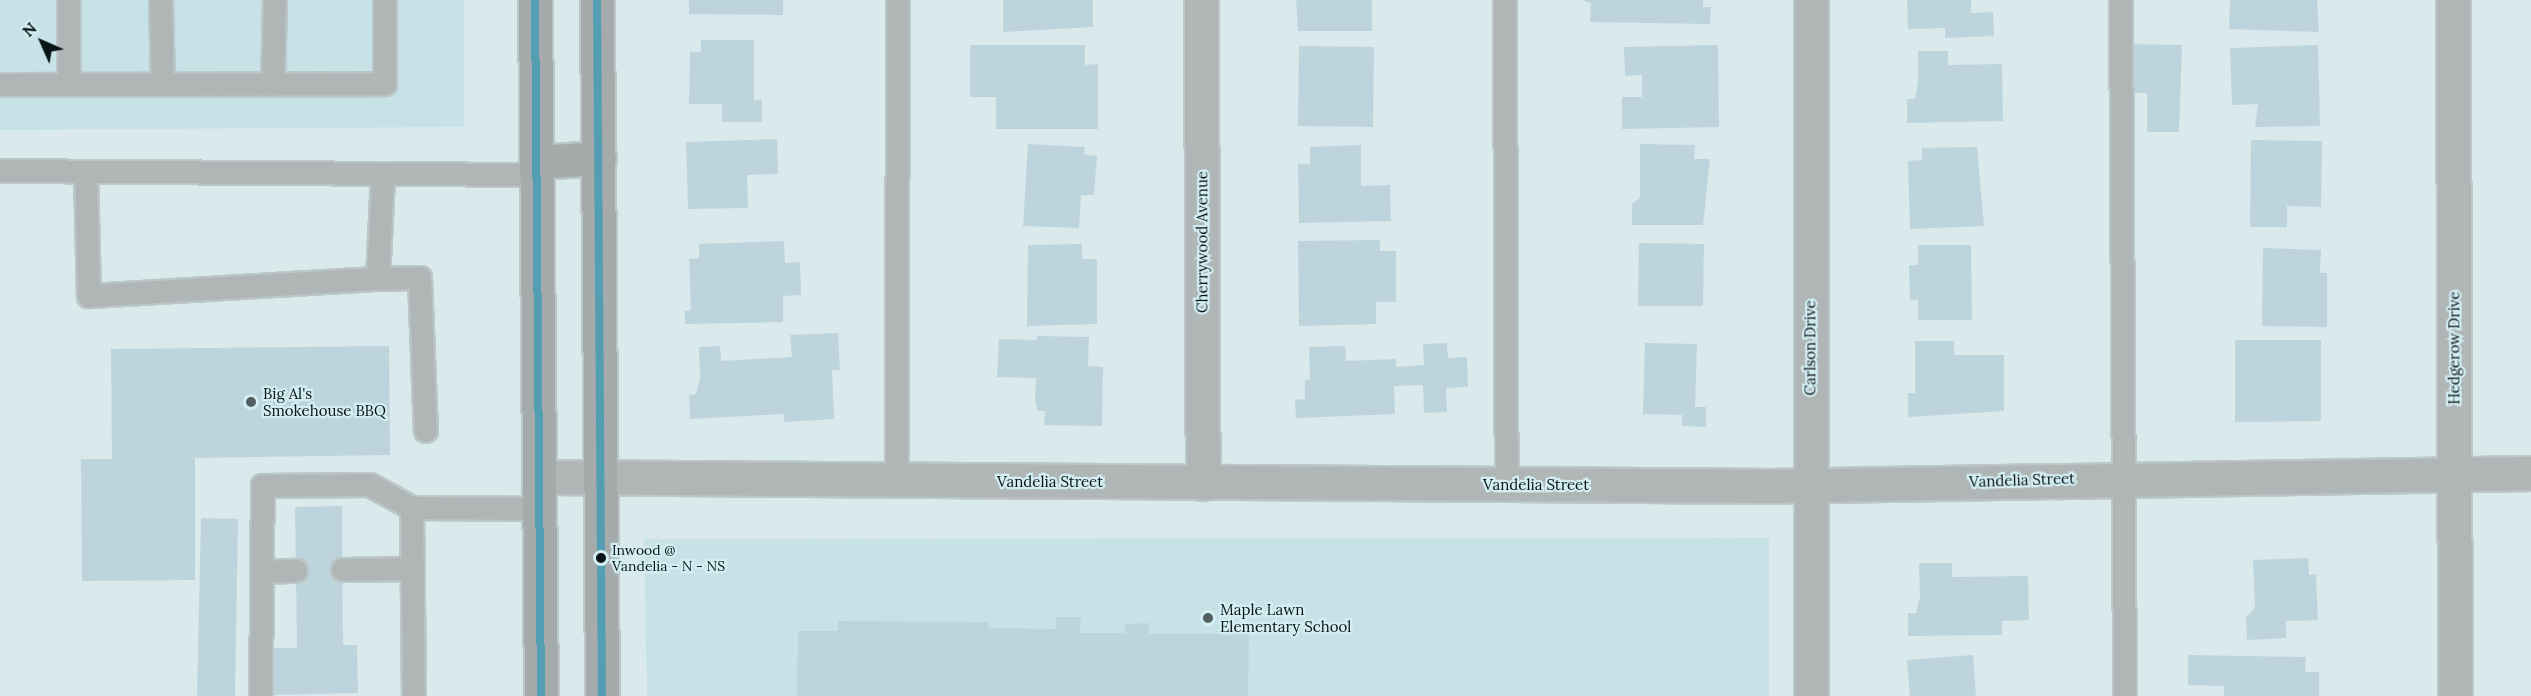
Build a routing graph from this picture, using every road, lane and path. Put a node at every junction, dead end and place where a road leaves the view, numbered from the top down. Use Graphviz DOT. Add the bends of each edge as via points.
graph roads {
  1 [pos="69,0"];
  2 [pos="161,0"];
  3 [pos="275,0"];
  4 [pos="385,0"];
  5 [pos="535,0"];
  6 [pos="597,0"];
  7 [pos="898,0"];
  8 [pos="1201,0"];
  9 [pos="1504,0"];
  10 [pos="1811,0"];
  11 [pos="2121,0"];
  12 [pos="2453,0"];
  13 [pos="69,84"];
  14 [pos="273,84"];
  15 [pos="0,85"];
  16 [pos="163,85"];
  17 [pos="599,158"];
  18 [pos="537,168"];
  19 [pos="0,171"];
  20 [pos="86,174"];
  21 [pos="382,177"];
  22 [pos="378,279"];
  23 [pos="426,431"];
  24 [pos="2453,471"];
  25 [pos="2531,473"];
  26 [pos="2126,477"];
  27 [pos="601,478"];
  28 [pos="897,481"];
  29 [pos="1203,483"];
  30 [pos="1507,485"];
  31 [pos="1809,486"];
  32 [pos="542,493"];
  33 [pos="412,508"];
  34 [pos="412,569"];
  35 [pos="343,570"];
  36 [pos="296,571"];
  37 [pos="263,572"];
  38 [pos="261,696"];
  39 [pos="414,696"];
  40 [pos="541,696"];
  41 [pos="602,696"];
  42 [pos="1811,696"];
  43 [pos="2125,696"];
  44 [pos="2455,696"];
  1 -- 13 [label="lane"];
  2 -- 16 [label="lane"];
  3 -- 14 [label="lane"];
  4 -- 14 [label="lane" via="385,84"];
  5 -- 18 [label="main road"];
  6 -- 17 [label="main road"];
  7 -- 28 [label="lane"];
  8 -- 29 [label="street, Cherrywood Avenue"];
  9 -- 30 [label="lane"];
  10 -- 31 [label="street, Carlson Drive"];
  11 -- 26 [label="lane"];
  12 -- 24 [label="street, Hedgerow Drive"];
  13 -- 15 [label="lane"];
  13 -- 16 [label="lane"];
  14 -- 16 [label="lane"];
  17 -- 18 [label="main road"];
  17 -- 27 [label="main road"];
  18 -- 21 [label="lane"];
  18 -- 32 [label="main road"];
  19 -- 20 [label="lane"];
  20 -- 21 [label="lane"];
  20 -- 22 [label="lane" via="89,296"];
  21 -- 22 [label="lane"];
  22 -- 23 [label="lane" via="420,278"];
  24 -- 25 [label="street, Vandelia Street"];
  24 -- 26 [label="street, Vandelia Street"];
  24 -- 44 [label="street, Hedgerow Drive"];
  26 -- 31 [label="street, Vandelia Street"];
  26 -- 43 [label="lane"];
  27 -- 28 [label="street, Vandelia Street"];
  27 -- 32 [label="street, Vandelia Street"];
  27 -- 41 [label="main road"];
  28 -- 29 [label="street, Vandelia Street"];
  29 -- 30 [label="street, Vandelia Street"];
  30 -- 31 [label="street, Vandelia Street"];
  31 -- 42 [label="street, Carlson Drive"];
  32 -- 33 [label="lane"];
  32 -- 40 [label="main road"];
  33 -- 34 [label="lane"];
  33 -- 37 [label="lane" via="370,484 263,486"];
  34 -- 35 [label="lane"];
  34 -- 39 [label="lane"];
  36 -- 37 [label="lane"];
  37 -- 38 [label="lane"];
}
